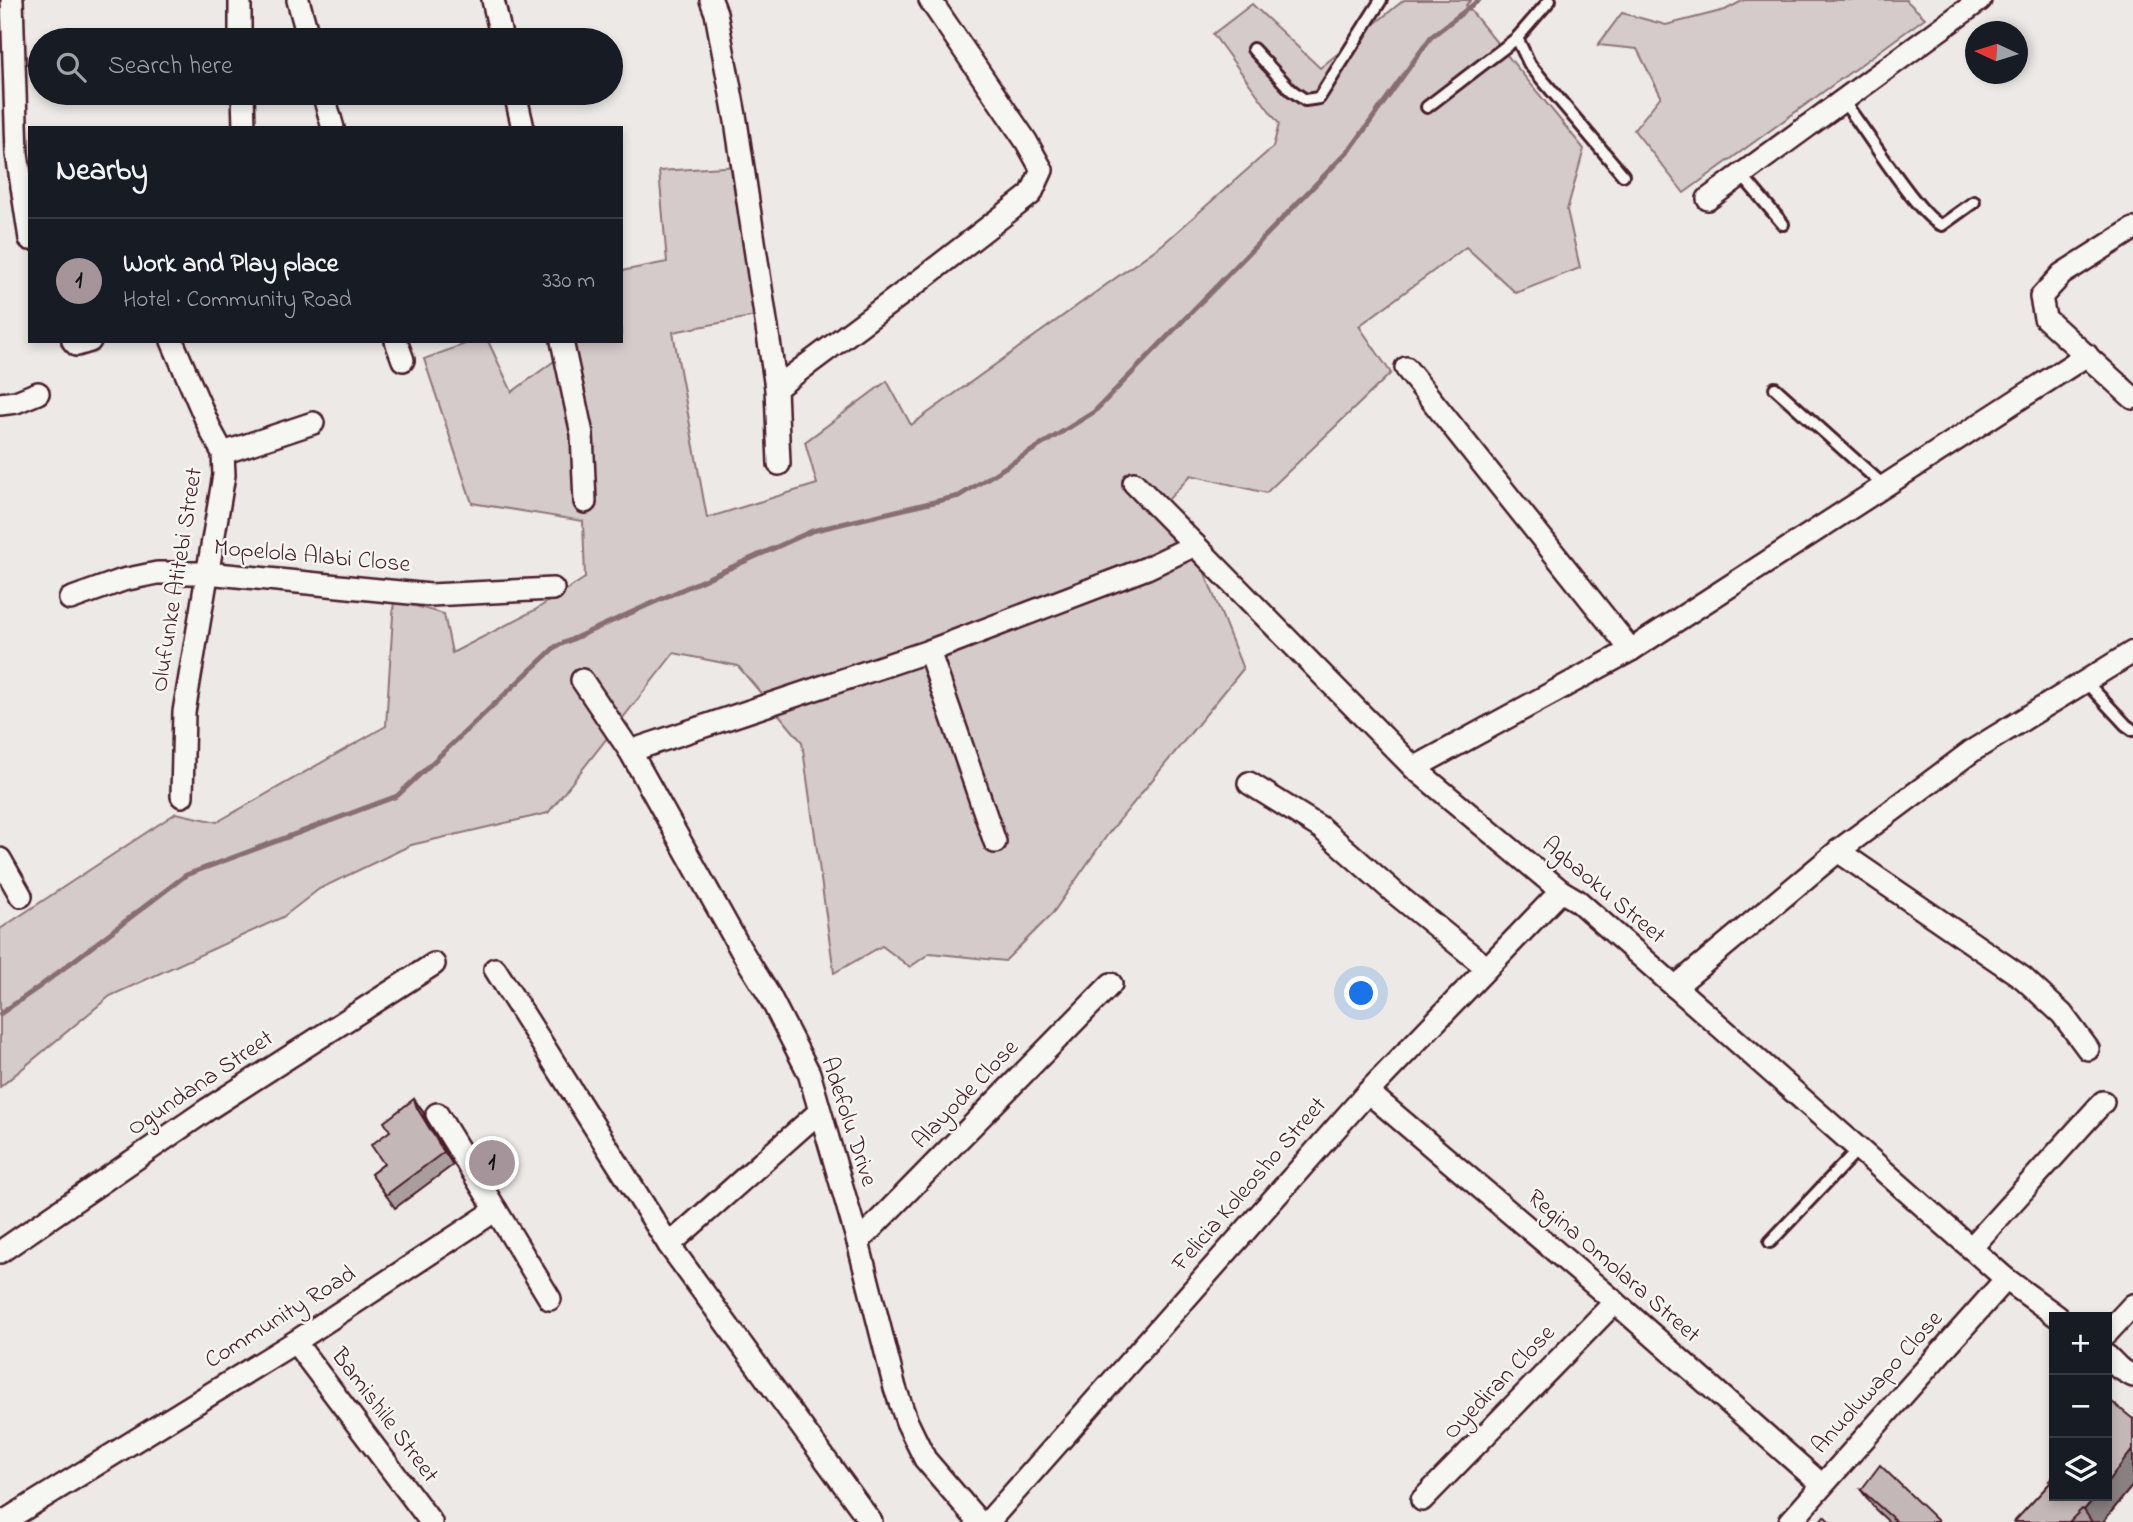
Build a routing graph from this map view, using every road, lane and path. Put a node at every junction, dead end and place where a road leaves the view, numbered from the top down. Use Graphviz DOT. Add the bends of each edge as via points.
graph roads {
  1 [pos="12,0"];
  2 [pos="240,0"];
  3 [pos="298,0"];
  4 [pos="493,0"];
  5 [pos="711,0"];
  6 [pos="930,0"];
  7 [pos="1381,0"];
  8 [pos="1550,0"];
  9 [pos="1980,0"];
  10 [pos="240,28"];
  11 [pos="306,28"];
  12 [pos="499,28"];
  13 [pos="1517,38"];
  14 [pos="1252,49"];
  15 [pos="1842,100"];
  16 [pos="243,105"];
  17 [pos="326,105"];
  18 [pos="518,105"];
  19 [pos="1427,107"];
  20 [pos="244,126"];
  21 [pos="332,126"];
  22 [pos="523,126"];
  23 [pos="1741,174"];
  24 [pos="1623,175"];
  25 [pos="1708,199"];
  26 [pos="1974,202"];
  27 [pos="1783,224"];
  28 [pos="28,226"];
  29 [pos="2133,229"];
  30 [pos="173,343"];
  31 [pos="562,343"];
  32 [pos="2087,355"];
  33 [pos="1406,368"];
  34 [pos="776,388"];
  35 [pos="1775,388"];
  36 [pos="38,393"];
  37 [pos="2133,398"];
  38 [pos="0,404"];
  39 [pos="313,423"];
  40 [pos="223,453"];
  41 [pos="779,464"];
  42 [pos="1135,483"];
  43 [pos="1884,486"];
  44 [pos="585,502"];
  45 [pos="1195,545"];
  46 [pos="208,573"];
  47 [pos="553,589"];
  48 [pos="70,599"];
  49 [pos="1631,650"];
  50 [pos="929,651"];
  51 [pos="2133,652"];
  52 [pos="582,680"];
  53 [pos="2084,681"];
  54 [pos="2133,730"];
  55 [pos="629,751"];
  56 [pos="1415,768"];
  57 [pos="1249,783"];
  58 [pos="182,796"];
  59 [pos="995,842"];
  60 [pos="1838,851"];
  61 [pos="0,859"];
  62 [pos="1561,891"];
  63 [pos="21,896"];
  64 [pos="435,964"];
  65 [pos="1486,967"];
  66 [pos="495,969"];
  67 [pos="1111,984"];
  68 [pos="1675,986"];
  69 [pos="2088,1049"];
  70 [pos="1368,1091"];
  71 [pos="2103,1102"];
  72 [pos="819,1112"];
  73 [pos="437,1114"];
  74 [pos="1859,1148"];
  75 [pos="496,1210"];
  76 [pos="858,1242"];
  77 [pos="1770,1242"];
  78 [pos="668,1245"];
  79 [pos="1971,1248"];
  80 [pos="0,1252"];
  81 [pos="2006,1279"];
  82 [pos="550,1299"];
  83 [pos="1615,1302"];
  84 [pos="2133,1305"];
  85 [pos="2051,1312"];
  86 [pos="2112,1328"];
  87 [pos="295,1342"];
  88 [pos="2112,1361"];
  89 [pos="2133,1376"];
  90 [pos="1822,1485"];
  91 [pos="1422,1500"];
  92 [pos="3,1522"];
  93 [pos="431,1522"];
  94 [pos="871,1522"];
  95 [pos="979,1522"];
  96 [pos="988,1522"];
  97 [pos="1790,1522"];
  1 -- 28 [label="street" via="17,154"];
  2 -- 10 [label="street"];
  3 -- 11 [label="street"];
  4 -- 12 [label="street"];
  5 -- 34 [label="street" via="736,121"];
  6 -- 34 [label="street" via="1042,170 1031,194"];
  7 -- 14 [label="lane" via="1319,98 1305,100"];
  8 -- 13 [label="lane"];
  9 -- 15 [label="street"];
  13 -- 19 [label="lane"];
  13 -- 24 [label="lane" via="1530,65"];
  15 -- 23 [label="street"];
  15 -- 26 [label="lane" via="1937,225"];
  16 -- 20 [label="street"];
  17 -- 21 [label="street"];
  18 -- 22 [label="street"];
  23 -- 25 [label="street"];
  23 -- 27 [label="lane"];
  29 -- 32 [label="street" via="2062,274 2041,296 2045,318"];
  30 -- 40 [label="street, Olufunke Atitebi Street"];
  31 -- 44 [label="street" via="582,434"];
  32 -- 37 [label="street"];
  32 -- 43 [label="street"];
  33 -- 49 [label="street"];
  34 -- 41 [label="street"];
  35 -- 43 [label="lane"];
  36 -- 38 [label="street"];
  39 -- 40 [label="street"];
  40 -- 46 [label="street, Olufunke Atitebi Street" via="224,475"];
  42 -- 45 [label="street, Agbaoku Street"];
  43 -- 49 [label="street"];
  45 -- 50 [label="street" via="1147,568"];
  45 -- 56 [label="street, Agbaoku Street"];
  46 -- 47 [label="street, Mopelola Alabi Close" via="430,595"];
  46 -- 48 [label="street, Mopelola Alabi Close" via="157,573"];
  46 -- 58 [label="street, Olufunke Atitebi Street" via="184,712"];
  49 -- 56 [label="street"];
  50 -- 55 [label="street"];
  50 -- 59 [label="street"];
  51 -- 53 [label="street"];
  52 -- 55 [label="street, Adefolu Drive"];
  53 -- 54 [label="lane"];
  53 -- 60 [label="street" via="1972,751"];
  55 -- 72 [label="street, Adefolu Drive" via="769,995 809,1073"];
  56 -- 62 [label="street, Agbaoku Street"];
  57 -- 65 [label="street" via="1321,828"];
  60 -- 68 [label="street"];
  60 -- 69 [label="street" via="2023,978 2062,1014"];
  61 -- 63 [label="street"];
  62 -- 65 [label="street, Felicia Koleosho Street"];
  62 -- 68 [label="street, Agbaoku Street"];
  64 -- 80 [label="street, Ogundana Street" via="208,1110"];
  65 -- 70 [label="street, Felicia Koleosho Street"];
  66 -- 78 [label="street"];
  67 -- 76 [label="street, Alayode Close"];
  68 -- 74 [label="street, Agbaoku Street"];
  70 -- 83 [label="street, Regina Omolara Street"];
  70 -- 96 [label="street, Felicia Koleosho Street"];
  71 -- 79 [label="street"];
  72 -- 76 [label="street, Adefolu Drive"];
  72 -- 78 [label="street"];
  73 -- 75 [label="street"];
  74 -- 77 [label="lane"];
  74 -- 79 [label="street, Agbaoku Street"];
  75 -- 82 [label="street"];
  75 -- 87 [label="street, Community Road"];
  76 -- 95 [label="street, Adefolu Drive" via="908,1423 925,1459"];
  78 -- 94 [label="street"];
  79 -- 81 [label="street, Agbaoku Street"];
  81 -- 85 [label="street, Agbaoku Street"];
  81 -- 90 [label="street, Anuoluwapo Close"];
  83 -- 90 [label="street, Regina Omolara Street"];
  83 -- 91 [label="street, Oyediran Close"];
  84 -- 86 [label="street"];
  87 -- 92 [label="street, Community Road"];
  87 -- 93 [label="street, Bamishile Street"];
  88 -- 89 [label="street"];
  90 -- 97 [label="street, Anuoluwapo Close"];
}
